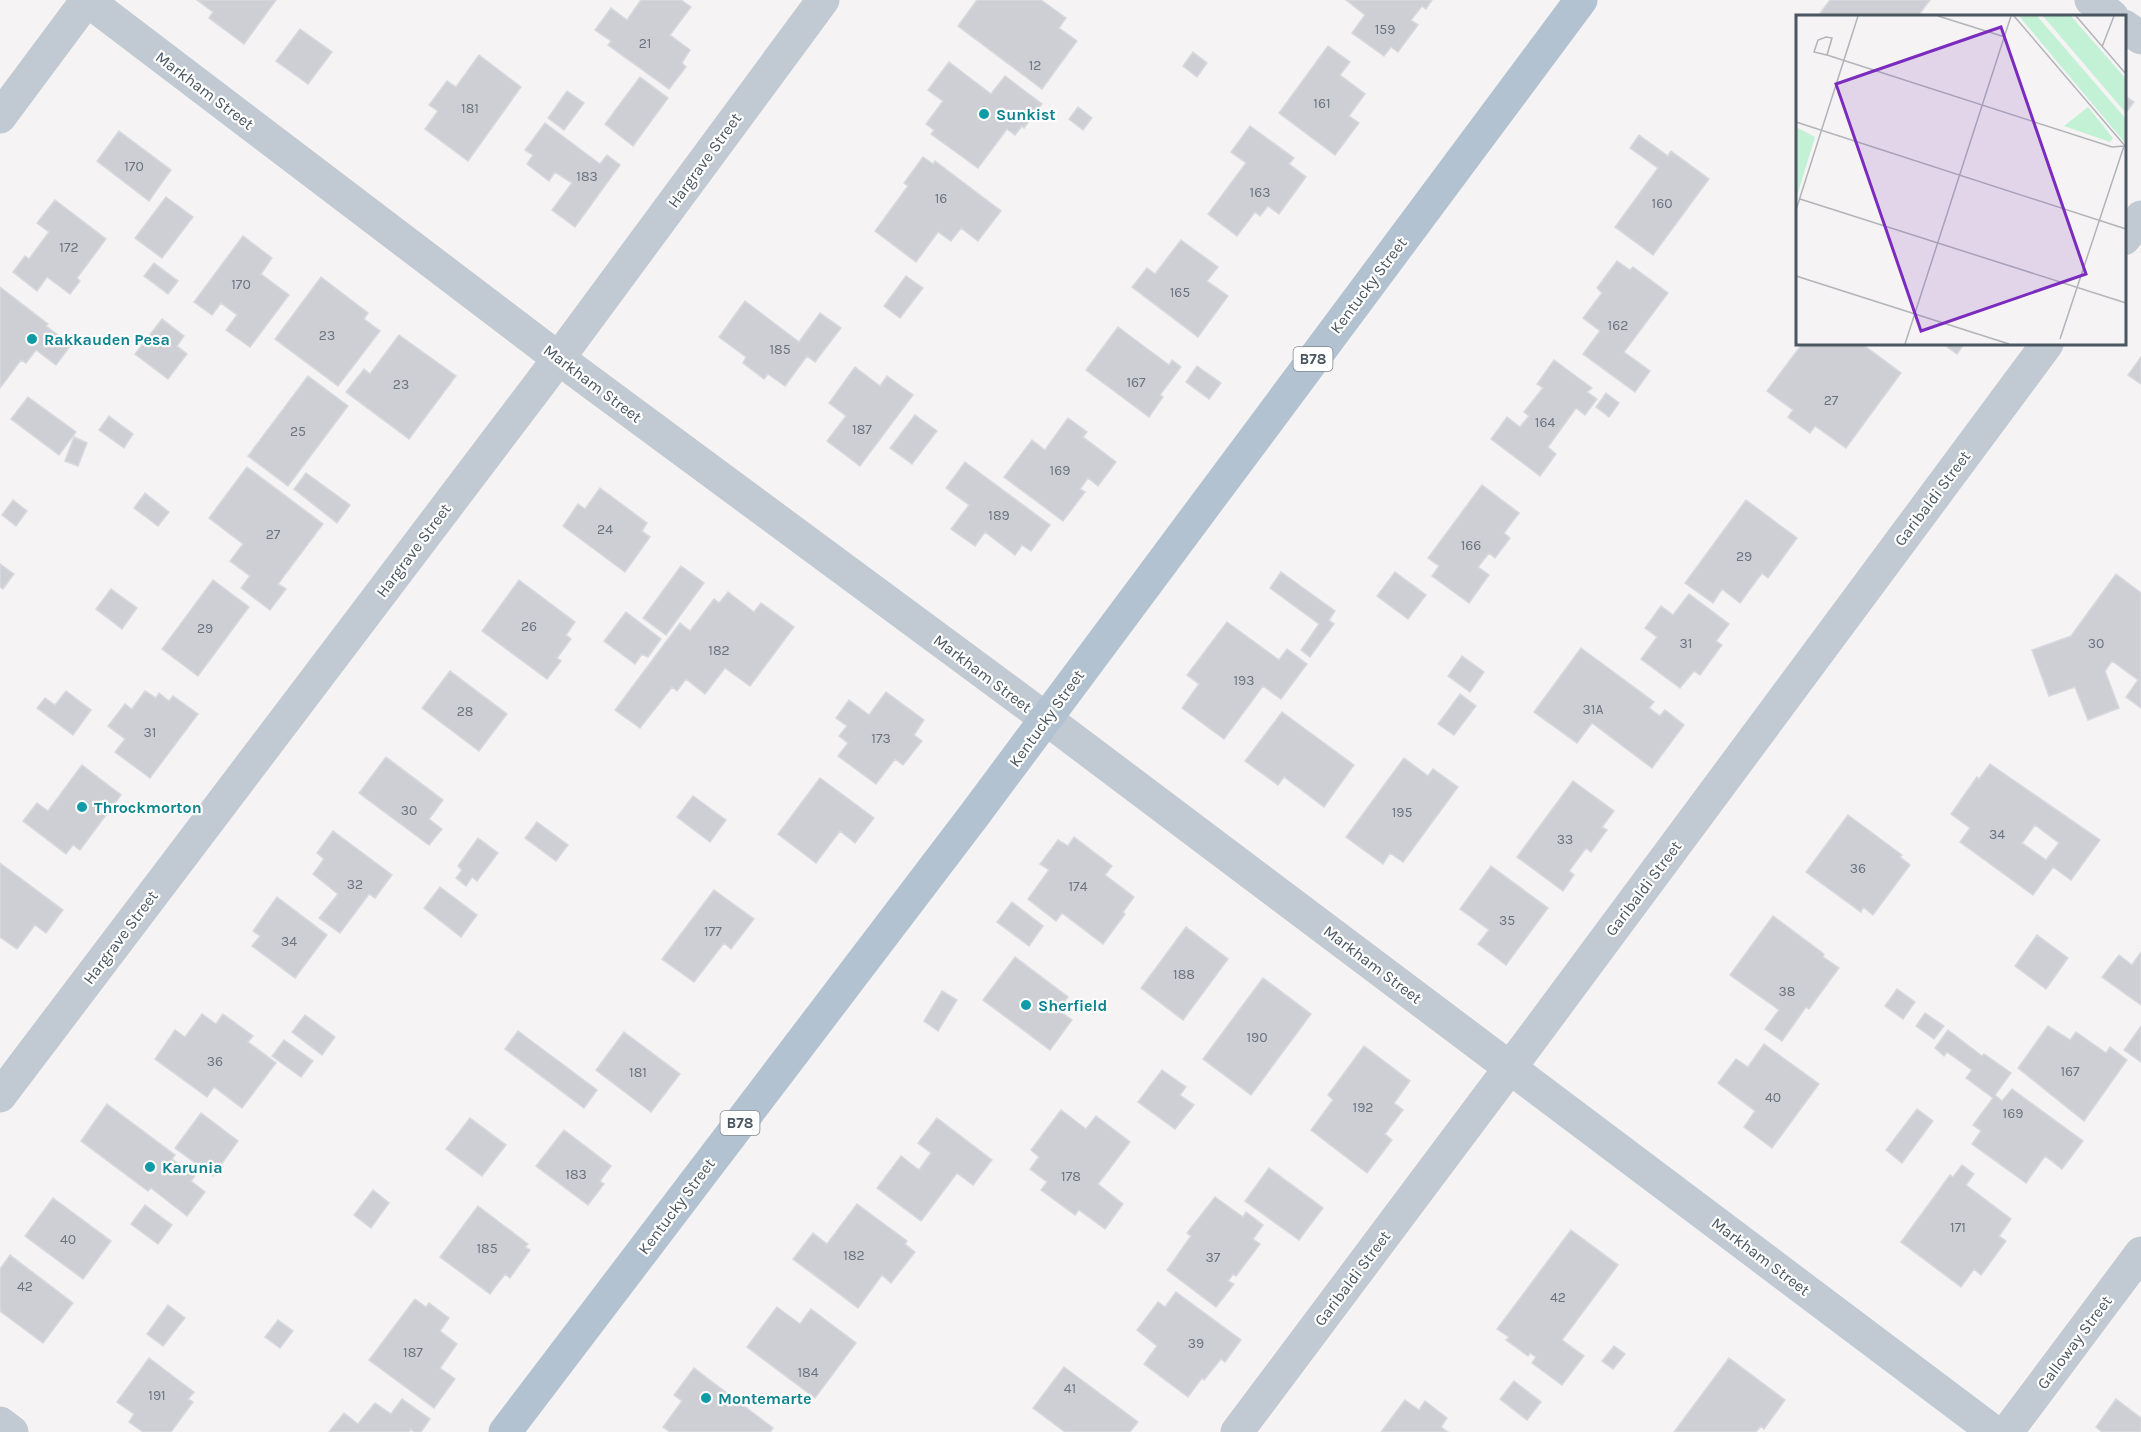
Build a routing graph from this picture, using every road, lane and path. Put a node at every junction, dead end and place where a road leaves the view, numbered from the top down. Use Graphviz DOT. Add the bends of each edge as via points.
graph roads {
  1 [pos="87,0"];
  2 [pos="823,0"];
  3 [pos="1581,0"];
  4 [pos="2091,0"];
  5 [pos="2111,15"];
  6 [pos="2126,27"];
  7 [pos="2141,38"];
  8 [pos="0,117"];
  9 [pos="2141,217"];
  10 [pos="2126,236"];
  11 [pos="2046,345"];
  12 [pos="558,358"];
  13 [pos="1045,718"];
  14 [pos="1510,1066"];
  15 [pos="0,1096"];
  16 [pos="2141,1253"];
  17 [pos="0,1423"];
  18 [pos="12,1432"];
  19 [pos="505,1432"];
  20 [pos="1237,1432"];
  21 [pos="1994,1432"];
  22 [pos="2007,1432"];
  1 -- 8 [label="street"];
  1 -- 12 [label="street, Markham Street"];
  2 -- 12 [label="street, Hargrave Street"];
  3 -- 13 [label="main road, Kentucky Street / B78"];
  4 -- 5 [label="street"];
  6 -- 7 [label="street"];
  9 -- 10 [label="street"];
  11 -- 14 [label="street, Garibaldi Street"];
  12 -- 13 [label="street, Markham Street"];
  12 -- 15 [label="street, Hargrave Street"];
  13 -- 14 [label="street, Markham Street"];
  13 -- 19 [label="main road, Kentucky Street / B78"];
  14 -- 20 [label="street, Garibaldi Street"];
  14 -- 21 [label="street, Markham Street"];
  16 -- 22 [label="street, Galloway Street"];
  17 -- 18 [label="street"];
}
